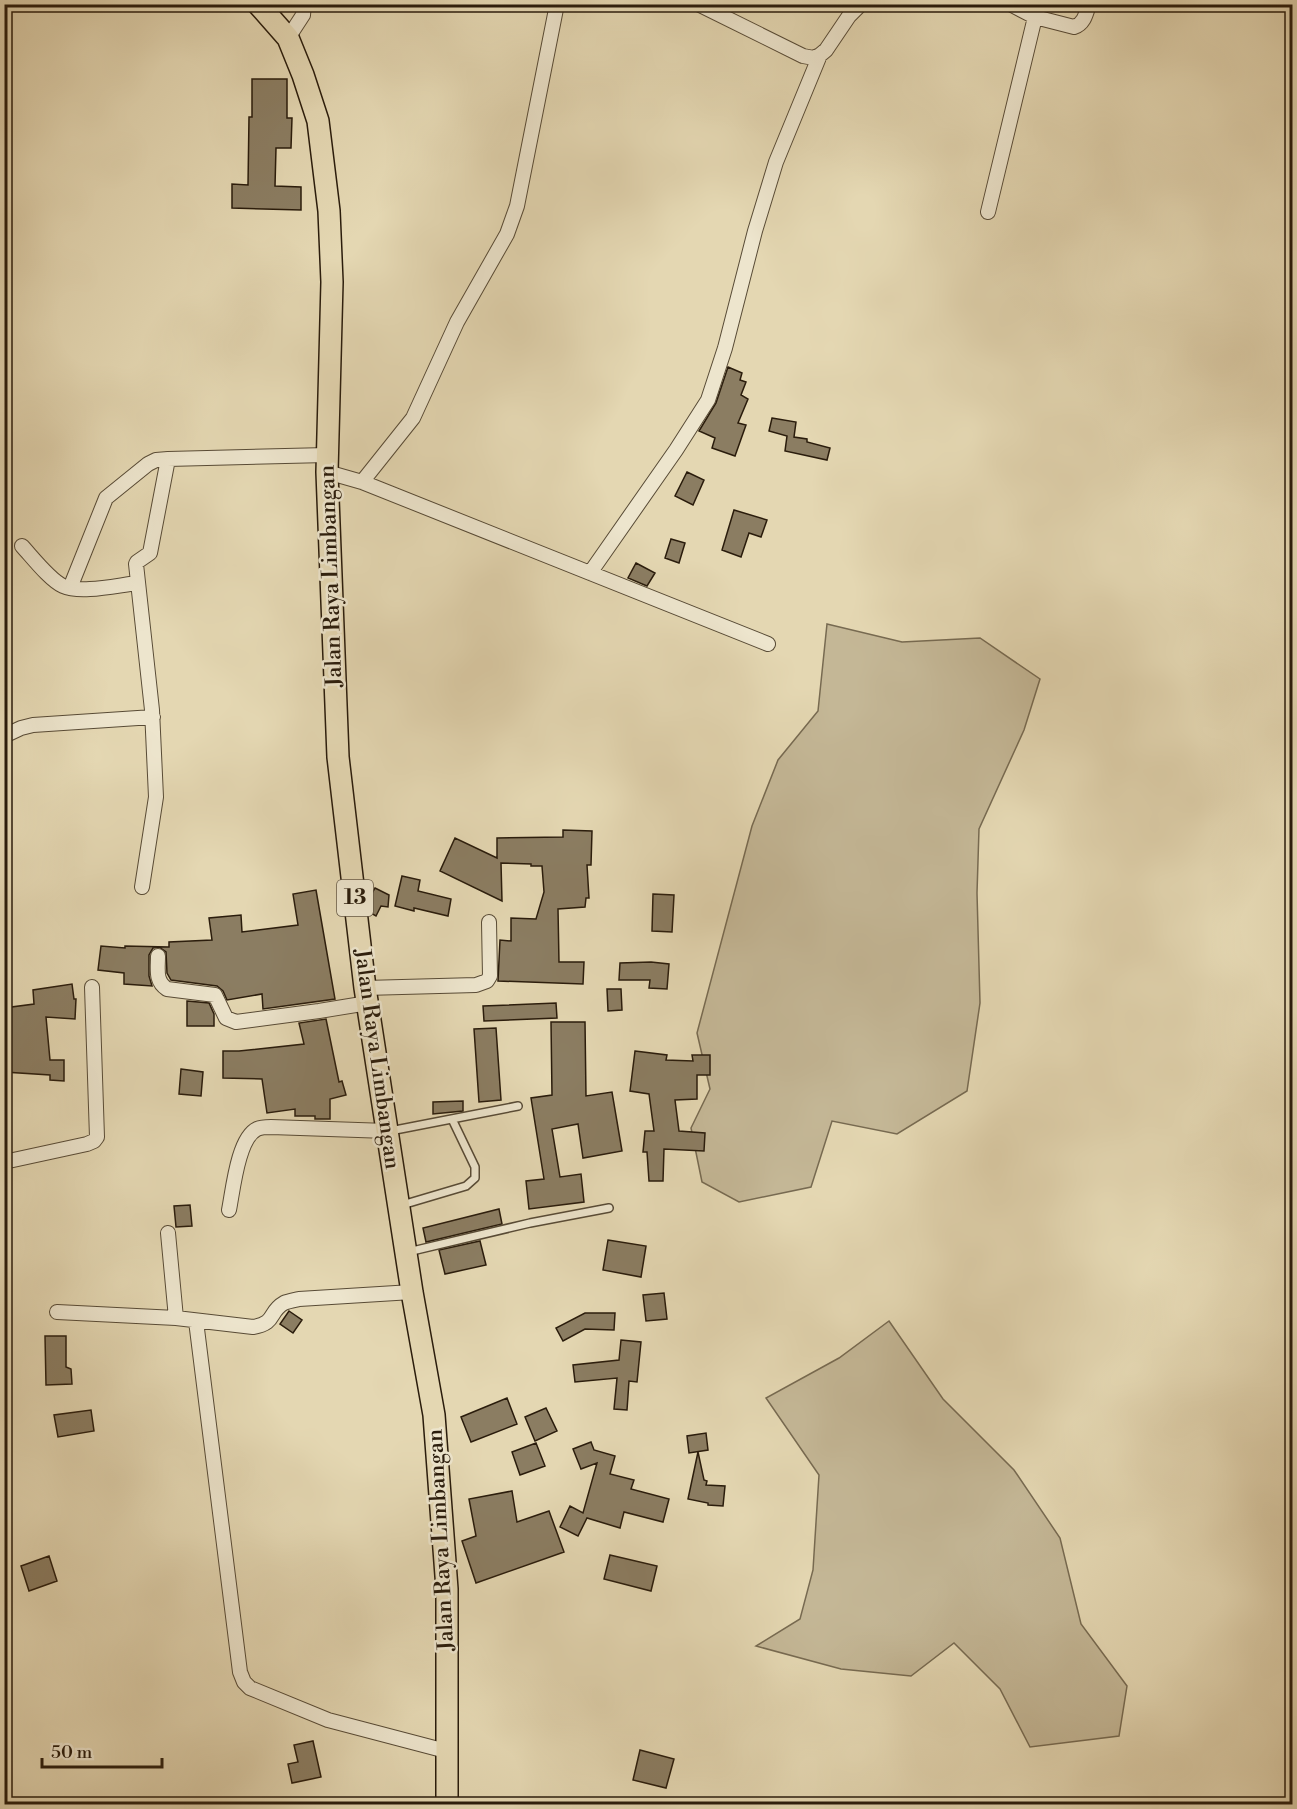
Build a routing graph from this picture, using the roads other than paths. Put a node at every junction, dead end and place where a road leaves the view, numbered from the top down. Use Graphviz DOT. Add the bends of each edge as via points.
graph roads {
  1 [pos="258,4"];
  2 [pos="304,4"];
  3 [pos="557,4"];
  4 [pos="698,4"];
  5 [pos="861,4"];
  6 [pos="1010,4"];
  7 [pos="1089,4"];
  8 [pos="1035,17"];
  9 [pos="288,38"];
  10 [pos="820,55"];
  11 [pos="988,212"];
  12 [pos="168,459"];
  13 [pos="327,464"];
  14 [pos="362,482"];
  15 [pos="22,546"];
  16 [pos="590,573"];
  17 [pos="138,583"];
  18 [pos="70,588"];
  19 [pos="768,645"];
  20 [pos="153,717"];
  21 [pos="4,736"];
  22 [pos="142,887"];
  23 [pos="489,921"];
  24 [pos="158,957"];
  25 [pos="92,987"];
  26 [pos="367,995"];
  27 [pos="518,1106"];
  28 [pos="452,1119"];
  29 [pos="387,1131"];
  30 [pos="4,1162"];
  31 [pos="399,1205"];
  32 [pos="609,1208"];
  33 [pos="229,1210"];
  34 [pos="168,1233"];
  35 [pos="406,1252"];
  36 [pos="411,1292"];
  37 [pos="57,1312"];
  38 [pos="176,1318"];
  39 [pos="196,1321"];
  40 [pos="446,1751"];
  41 [pos="447,1804"];
  1 -- 9 [label="highway, Jalan Raya Limbangan / 13"];
  2 -- 9 [label="street" via="303,15"];
  3 -- 14 [label="street" via="511,224 457,322 413,418"];
  4 -- 10 [label="street" via="803,56"];
  5 -- 10 [label="street"];
  6 -- 8 [label="street"];
  7 -- 8 [label="street" via="1083,21 1074,27"];
  8 -- 11 [label="street"];
  9 -- 13 [label="highway, Jalan Raya Limbangan / 13" via="318,121 329,211 332,282"];
  10 -- 16 [label="street" via="776,162 708,400"];
  12 -- 13 [label="street"];
  12 -- 17 [label="street" via="150,553 137,562"];
  12 -- 18 [label="street" via="147,464 106,498"];
  13 -- 14 [label="street"];
  13 -- 26 [label="highway, Jalan Raya Limbangan / 13" via="338,757"];
  14 -- 16 [label="street"];
  15 -- 18 [label="street" via="57,582"];
  16 -- 19 [label="street"];
  17 -- 18 [label="street"];
  17 -- 20 [label="street"];
  20 -- 21 [label="street" via="33,725"];
  20 -- 22 [label="street" via="156,797"];
  23 -- 26 [label="street" via="488,981"];
  24 -- 26 [label="street" via="159,982 167,990 214,995 226,1018 236,1022 319,1011"];
  25 -- 30 [label="street" via="97,1137 87,1144"];
  26 -- 29 [label="highway, Jalan Raya Limbangan / 13"];
  27 -- 28 [label="lane"];
  28 -- 29 [label="lane"];
  28 -- 31 [label="lane" via="475,1167 475,1178 466,1186"];
  29 -- 31 [label="highway, Jalan Raya Limbangan / 13"];
  29 -- 33 [label="street" via="258,1128 243,1146"];
  31 -- 35 [label="highway, Jalan Raya Limbangan / 13"];
  32 -- 35 [label="lane" via="507,1227"];
  34 -- 38 [label="street"];
  35 -- 36 [label="highway, Jalan Raya Limbangan / 13"];
  36 -- 39 [label="street" via="299,1299 276,1310 270,1322 253,1327"];
  36 -- 40 [label="highway, Jalan Raya Limbangan / 13" via="435,1415 447,1589"];
  37 -- 38 [label="street"];
  38 -- 39 [label="street"];
  39 -- 40 [label="street" via="244,1682 250,1688 328,1719"];
  40 -- 41 [label="highway, Jalan Raya Limbangan / 13"];
}
